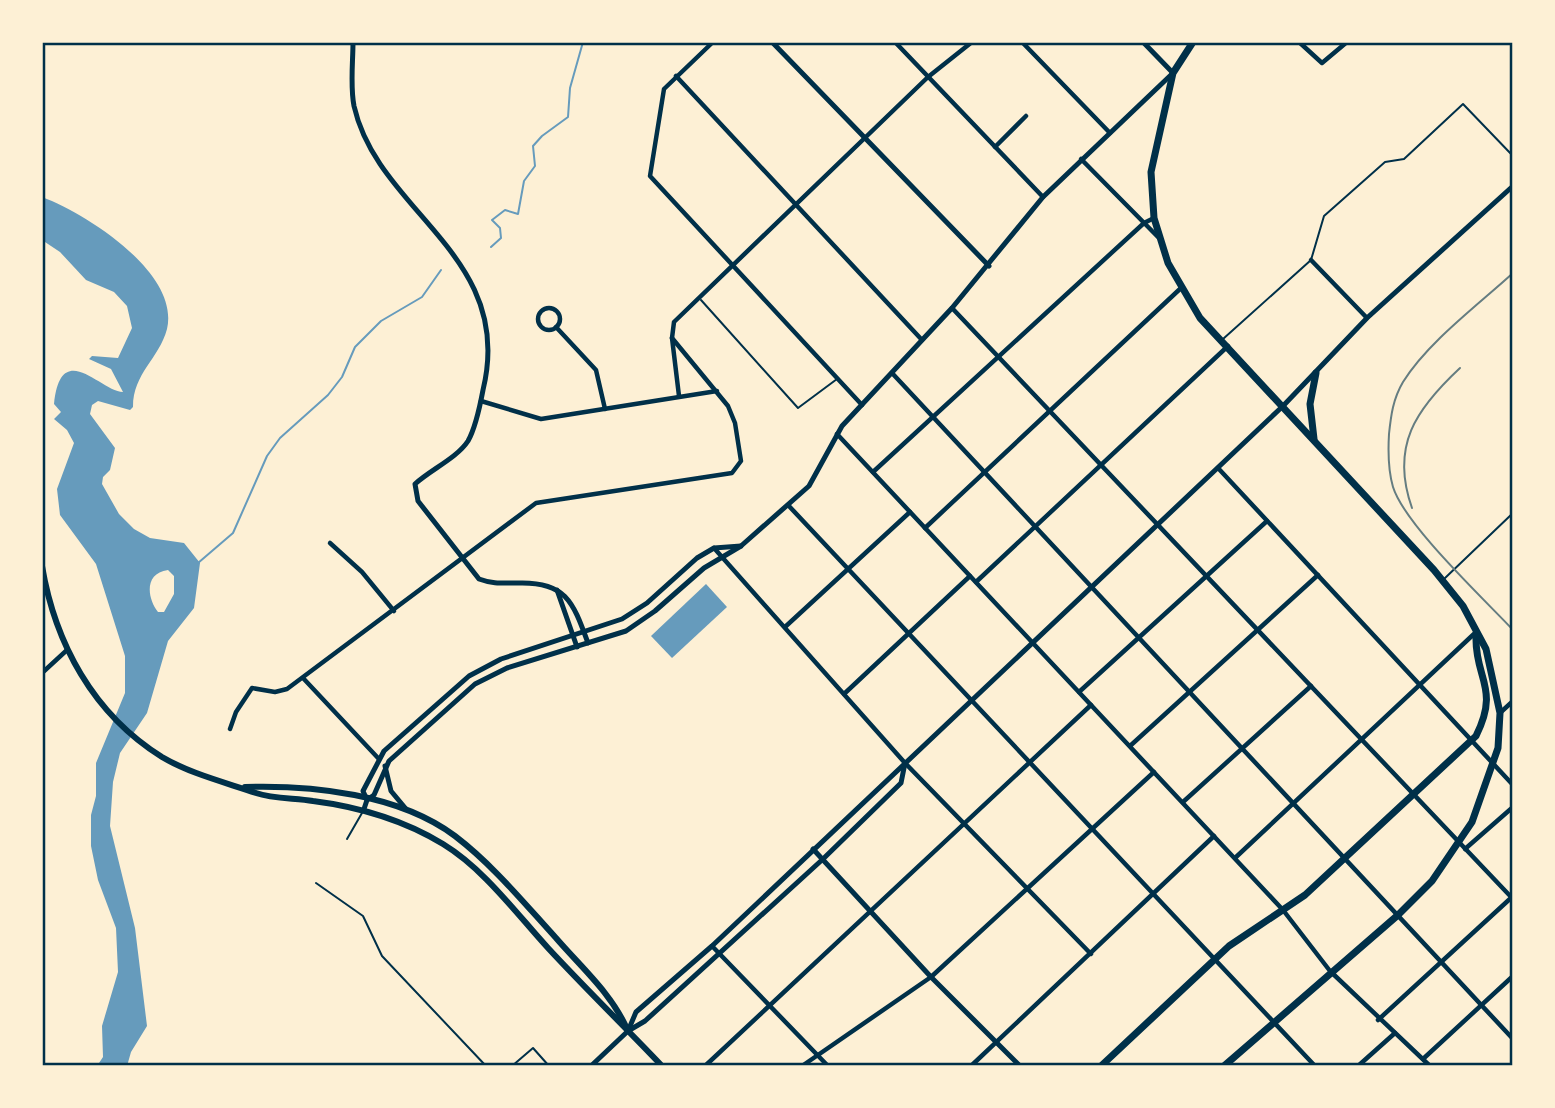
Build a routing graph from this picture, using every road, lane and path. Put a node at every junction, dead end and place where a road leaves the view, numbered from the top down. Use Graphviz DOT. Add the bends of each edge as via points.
graph roads {
  1 [pos="353,42"];
  2 [pos="713,42"];
  3 [pos="772,42"];
  4 [pos="895,42"];
  5 [pos="972,42"];
  6 [pos="1022,42"];
  7 [pos="1143,42"];
  8 [pos="1193,42"];
  9 [pos="1299,42"];
  10 [pos="1347,42"];
  11 [pos="1173,73"];
  12 [pos="676,76"];
  13 [pos="928,77"];
  14 [pos="1026,116"];
  15 [pos="1110,133"];
  16 [pos="864,138"];
  17 [pos="995,147"];
  18 [pos="1513,156"];
  19 [pos="1081,159"];
  20 [pos="1513,186"];
  21 [pos="1043,197"];
  22 [pos="796,204"];
  23 [pos="1154,218"];
  24 [pos="1144,223"];
  25 [pos="1161,240"];
  26 [pos="1311,260"];
  27 [pos="735,266"];
  28 [pos="989,266"];
  29 [pos="1181,288"];
  30 [pos="699,298"];
  31 [pos="952,308"];
  32 [pos="1367,318"];
  33 [pos="556,327"];
  34 [pos="672,338"];
  35 [pos="922,340"];
  36 [pos="1225,343"];
  37 [pos="998,356"];
  38 [pos="892,373"];
  39 [pos="1316,373"];
  40 [pos="838,378"];
  41 [pos="718,391"];
  42 [pos="679,396"];
  43 [pos="481,401"];
  44 [pos="862,405"];
  45 [pos="1283,406"];
  46 [pos="605,409"];
  47 [pos="1049,410"];
  48 [pos="933,416"];
  49 [pos="836,433"];
  50 [pos="1314,440"];
  51 [pos="1101,465"];
  52 [pos="1218,468"];
  53 [pos="983,470"];
  54 [pos="873,472"];
  55 [pos="788,505"];
  56 [pos="910,512"];
  57 [pos="1513,513"];
  58 [pos="1267,521"];
  59 [pos="1157,524"];
  60 [pos="1036,527"];
  61 [pos="925,528"];
  62 [pos="330,542"];
  63 [pos="741,546"];
  64 [pos="714,548"];
  65 [pos="722,556"];
  66 [pos="463,559"];
  67 [pos="42,566"];
  68 [pos="848,569"];
  69 [pos="1206,575"];
  70 [pos="1318,575"];
  71 [pos="970,576"];
  72 [pos="1443,580"];
  73 [pos="976,582"];
  74 [pos="1091,586"];
  75 [pos="555,587"];
  76 [pos="394,611"];
  77 [pos="785,627"];
  78 [pos="1257,630"];
  79 [pos="584,632"];
  80 [pos="908,634"];
  81 [pos="574,635"];
  82 [pos="1476,635"];
  83 [pos="1139,637"];
  84 [pos="1032,642"];
  85 [pos="588,643"];
  86 [pos="577,647"];
  87 [pos="67,650"];
  88 [pos="42,673"];
  89 [pos="303,678"];
  90 [pos="1420,685"];
  91 [pos="1311,686"];
  92 [pos="1079,692"];
  93 [pos="1190,693"];
  94 [pos="844,694"];
  95 [pos="971,700"];
  96 [pos="1513,701"];
  97 [pos="1091,705"];
  98 [pos="42,706"];
  99 [pos="1500,713"];
  100 [pos="230,729"];
  101 [pos="1361,739"];
  102 [pos="1470,739"];
  103 [pos="42,740"];
  104 [pos="1130,746"];
  105 [pos="1242,748"];
  106 [pos="379,758"];
  107 [pos="905,762"];
  108 [pos="1030,763"];
  109 [pos="1493,763"];
  110 [pos="385,766"];
  111 [pos="1154,772"];
  112 [pos="1513,785"];
  113 [pos="245,788"];
  114 [pos="1412,793"];
  115 [pos="367,800"];
  116 [pos="1183,802"];
  117 [pos="1293,803"];
  118 [pos="1513,807"];
  119 [pos="364,809"];
  120 [pos="410,812"];
  121 [pos="965,824"];
  122 [pos="1092,830"];
  123 [pos="1214,836"];
  124 [pos="347,839"];
  125 [pos="1463,846"];
  126 [pos="813,849"];
  127 [pos="1234,858"];
  128 [pos="1344,858"];
  129 [pos="823,859"];
  130 [pos="316,883"];
  131 [pos="1027,888"];
  132 [pos="1153,894"];
  133 [pos="1513,898"];
  134 [pos="1283,910"];
  135 [pos="872,912"];
  136 [pos="1398,915"];
  137 [pos="712,946"];
  138 [pos="719,953"];
  139 [pos="1091,954"];
  140 [pos="1216,961"];
  141 [pos="1441,962"];
  142 [pos="1330,971"];
  143 [pos="931,976"];
  144 [pos="1513,976"];
  145 [pos="1482,1005"];
  146 [pos="770,1006"];
  147 [pos="1378,1020"];
  148 [pos="1273,1021"];
  149 [pos="628,1031"];
  150 [pos="1395,1033"];
  151 [pos="1513,1038"];
  152 [pos="996,1042"];
  153 [pos="818,1055"];
  154 [pos="1423,1059"];
  155 [pos="486,1066"];
  156 [pos="512,1066"];
  157 [pos="550,1066"];
  158 [pos="591,1066"];
  159 [pos="662,1066"];
  160 [pos="705,1066"];
  161 [pos="802,1066"];
  162 [pos="828,1066"];
  163 [pos="971,1066"];
  164 [pos="1020,1066"];
  165 [pos="1101,1066"];
  166 [pos="1224,1066"];
  167 [pos="1315,1066"];
  168 [pos="1358,1066"];
  169 [pos="1430,1066"];
  1 -- 43 [label="street" via="354,105 363,130 378,158 473,284 488,349"];
  2 -- 12 [label="street"];
  3 -- 16 [label="street"];
  4 -- 13 [label="street"];
  5 -- 13 [label="street"];
  6 -- 15 [label="street"];
  7 -- 11 [label="street"];
  8 -- 11 [label="main road"];
  9 -- 10 [label="street" via="1322,63"];
  11 -- 15 [label="street"];
  11 -- 23 [label="main road" via="1151,172"];
  12 -- 22 [label="street"];
  12 -- 27 [label="street" via="664,89 650,176"];
  13 -- 16 [label="street"];
  13 -- 17 [label="street"];
  14 -- 17 [label="street"];
  15 -- 19 [label="street"];
  16 -- 22 [label="street"];
  16 -- 28 [label="street"];
  17 -- 21 [label="street"];
  18 -- 26 [label="lane" via="1463,104 1404,159 1385,162 1324,216"];
  19 -- 21 [label="street"];
  19 -- 24 [label="street"];
  20 -- 32 [label="street"];
  21 -- 28 [label="street"];
  22 -- 27 [label="street"];
  22 -- 35 [label="street"];
  23 -- 24 [label="street"];
  23 -- 25 [label="main road"];
  24 -- 25 [label="street"];
  24 -- 37 [label="street"];
  25 -- 29 [label="main road"];
  26 -- 32 [label="street"];
  26 -- 36 [label="lane"];
  27 -- 30 [label="street"];
  27 -- 40 [label="street"];
  28 -- 31 [label="street"];
  29 -- 36 [label="main road" via="1200,318"];
  29 -- 47 [label="street"];
  30 -- 34 [label="street" via="674,322"];
  30 -- 40 [label="lane" via="798,408"];
  31 -- 35 [label="street"];
  31 -- 37 [label="street"];
  32 -- 39 [label="street"];
  33 -- 33 [label="street" via="540,325 541,311 551,308 557,312"];
  33 -- 46 [label="street" via="596,370"];
  34 -- 41 [label="street"];
  34 -- 42 [label="street"];
  35 -- 38 [label="street"];
  36 -- 45 [label="main road"];
  36 -- 51 [label="street"];
  37 -- 47 [label="street"];
  37 -- 48 [label="street"];
  38 -- 44 [label="street"];
  38 -- 48 [label="street"];
  39 -- 45 [label="street"];
  39 -- 50 [label="main road" via="1310,404"];
  40 -- 44 [label="street"];
  41 -- 42 [label="street"];
  41 -- 66 [label="street" via="735,423 741,461 732,473 536,503"];
  42 -- 46 [label="street"];
  43 -- 46 [label="street" via="541,419"];
  43 -- 66 [label="street" via="468,440 415,484 418,501"];
  44 -- 49 [label="street"];
  45 -- 50 [label="main road"];
  45 -- 52 [label="street"];
  47 -- 51 [label="street"];
  47 -- 53 [label="street"];
  48 -- 53 [label="street"];
  48 -- 54 [label="street"];
  49 -- 54 [label="street"];
  49 -- 55 [label="street" via="813,480"];
  50 -- 72 [label="main road"];
  51 -- 59 [label="street"];
  51 -- 60 [label="street"];
  52 -- 58 [label="street"];
  52 -- 59 [label="street"];
  53 -- 60 [label="street"];
  53 -- 61 [label="street"];
  54 -- 56 [label="street"];
  55 -- 63 [label="street"];
  55 -- 68 [label="street"];
  56 -- 61 [label="street"];
  56 -- 68 [label="street"];
  57 -- 72 [label="lane"];
  58 -- 69 [label="street"];
  58 -- 70 [label="street"];
  59 -- 69 [label="street"];
  59 -- 74 [label="street"];
  60 -- 73 [label="street"];
  60 -- 74 [label="street"];
  61 -- 71 [label="street"];
  62 -- 76 [label="street"];
  63 -- 64 [label="street"];
  63 -- 65 [label="street"];
  64 -- 65 [label="street"];
  64 -- 79 [label="street" via="622,619"];
  65 -- 77 [label="street"];
  65 -- 85 [label="street" via="640,623"];
  66 -- 75 [label="street" via="479,579 489,583"];
  66 -- 76 [label="street"];
  67 -- 87 [label="main road" via="54,619"];
  68 -- 77 [label="street"];
  68 -- 80 [label="street"];
  69 -- 78 [label="street"];
  69 -- 83 [label="street"];
  70 -- 78 [label="street"];
  70 -- 90 [label="street"];
  71 -- 73 [label="street"];
  71 -- 80 [label="street"];
  72 -- 82 [label="main road" via="1463,606"];
  73 -- 84 [label="street"];
  74 -- 83 [label="street"];
  74 -- 84 [label="street"];
  75 -- 79 [label="street" via="574,605"];
  75 -- 81 [label="street"];
  76 -- 89 [label="street"];
  77 -- 94 [label="street"];
  78 -- 91 [label="street"];
  78 -- 93 [label="street"];
  79 -- 81 [label="street"];
  79 -- 85 [label="street"];
  80 -- 94 [label="street"];
  80 -- 95 [label="street"];
  81 -- 86 [label="street"];
  81 -- 106 [label="street" via="476,671"];
  82 -- 90 [label="street"];
  82 -- 99 [label="main road" via="1486,649"];
  82 -- 102 [label="main road" via="1487,698 1484,719"];
  83 -- 92 [label="street"];
  83 -- 93 [label="street"];
  84 -- 92 [label="street"];
  84 -- 95 [label="street"];
  85 -- 86 [label="street"];
  86 -- 110 [label="street" via="507,668 475,684"];
  87 -- 88 [label="street"];
  87 -- 113 [label="main road" via="93,693 162,757 206,778"];
  89 -- 100 [label="street" via="275,692 252,688"];
  89 -- 106 [label="street"];
  90 -- 101 [label="street"];
  90 -- 102 [label="street"];
  91 -- 101 [label="street"];
  91 -- 105 [label="street"];
  92 -- 97 [label="street"];
  93 -- 104 [label="street"];
  93 -- 105 [label="street"];
  94 -- 107 [label="street"];
  95 -- 107 [label="street"];
  95 -- 108 [label="street"];
  96 -- 99 [label="street"];
  97 -- 104 [label="street"];
  97 -- 108 [label="street"];
  98 -- 103 [label="street"];
  99 -- 109 [label="main road"];
  101 -- 114 [label="street"];
  101 -- 117 [label="street"];
  102 -- 109 [label="street"];
  102 -- 114 [label="main road"];
  104 -- 111 [label="street"];
  105 -- 116 [label="street"];
  105 -- 117 [label="street"];
  106 -- 115 [label="street" via="363,791"];
  107 -- 121 [label="street"];
  107 -- 126 [label="street"];
  107 -- 129 [label="street" via="901,782"];
  108 -- 121 [label="street"];
  108 -- 122 [label="street"];
  109 -- 112 [label="street"];
  109 -- 125 [label="main road"];
  110 -- 115 [label="street" via="374,795"];
  110 -- 120 [label="street" via="395,799"];
  111 -- 116 [label="street"];
  111 -- 122 [label="street"];
  113 -- 115 [label="main road" via="317,791"];
  113 -- 119 [label="main road"];
  114 -- 125 [label="street"];
  114 -- 128 [label="main road"];
  115 -- 119 [label="street"];
  115 -- 120 [label="main road"];
  116 -- 123 [label="street"];
  117 -- 127 [label="street"];
  117 -- 128 [label="street"];
  118 -- 125 [label="street"];
  119 -- 124 [label="lane"];
  119 -- 149 [label="main road" via="435,839 480,874 609,1016"];
  120 -- 149 [label="main road" via="453,835 489,865 618,1009"];
  121 -- 131 [label="street"];
  121 -- 135 [label="street"];
  122 -- 131 [label="street"];
  122 -- 132 [label="street"];
  123 -- 127 [label="street"];
  123 -- 132 [label="street"];
  125 -- 133 [label="street"];
  125 -- 136 [label="main road"];
  126 -- 129 [label="street"];
  126 -- 137 [label="street"];
  127 -- 134 [label="street"];
  128 -- 134 [label="main road"];
  128 -- 136 [label="street"];
  129 -- 135 [label="street"];
  129 -- 138 [label="street"];
  130 -- 155 [label="lane" via="363,916 382,956"];
  131 -- 139 [label="street"];
  131 -- 143 [label="street"];
  132 -- 139 [label="street"];
  132 -- 140 [label="street"];
  133 -- 141 [label="street"];
  134 -- 140 [label="main road" via="1242,936"];
  134 -- 142 [label="street"];
  135 -- 143 [label="street"];
  135 -- 146 [label="street"];
  136 -- 141 [label="street"];
  136 -- 142 [label="main road"];
  137 -- 138 [label="street"];
  137 -- 149 [label="street" via="636,1012"];
  138 -- 146 [label="street"];
  138 -- 149 [label="street"];
  139 -- 152 [label="street"];
  140 -- 148 [label="street"];
  140 -- 165 [label="main road"];
  141 -- 145 [label="street"];
  141 -- 147 [label="street"];
  142 -- 147 [label="street"];
  142 -- 148 [label="main road"];
  143 -- 152 [label="street"];
  143 -- 153 [label="street"];
  144 -- 145 [label="street"];
  145 -- 151 [label="street"];
  145 -- 154 [label="street"];
  146 -- 153 [label="street"];
  146 -- 160 [label="street"];
  147 -- 150 [label="street"];
  148 -- 166 [label="main road"];
  148 -- 167 [label="street"];
  149 -- 158 [label="street"];
  149 -- 159 [label="main road"];
  150 -- 154 [label="street"];
  150 -- 168 [label="street"];
  152 -- 163 [label="street"];
  152 -- 164 [label="street"];
  153 -- 161 [label="street"];
  153 -- 162 [label="street"];
  154 -- 169 [label="street"];
  156 -- 157 [label="lane" via="533,1048"];
}
